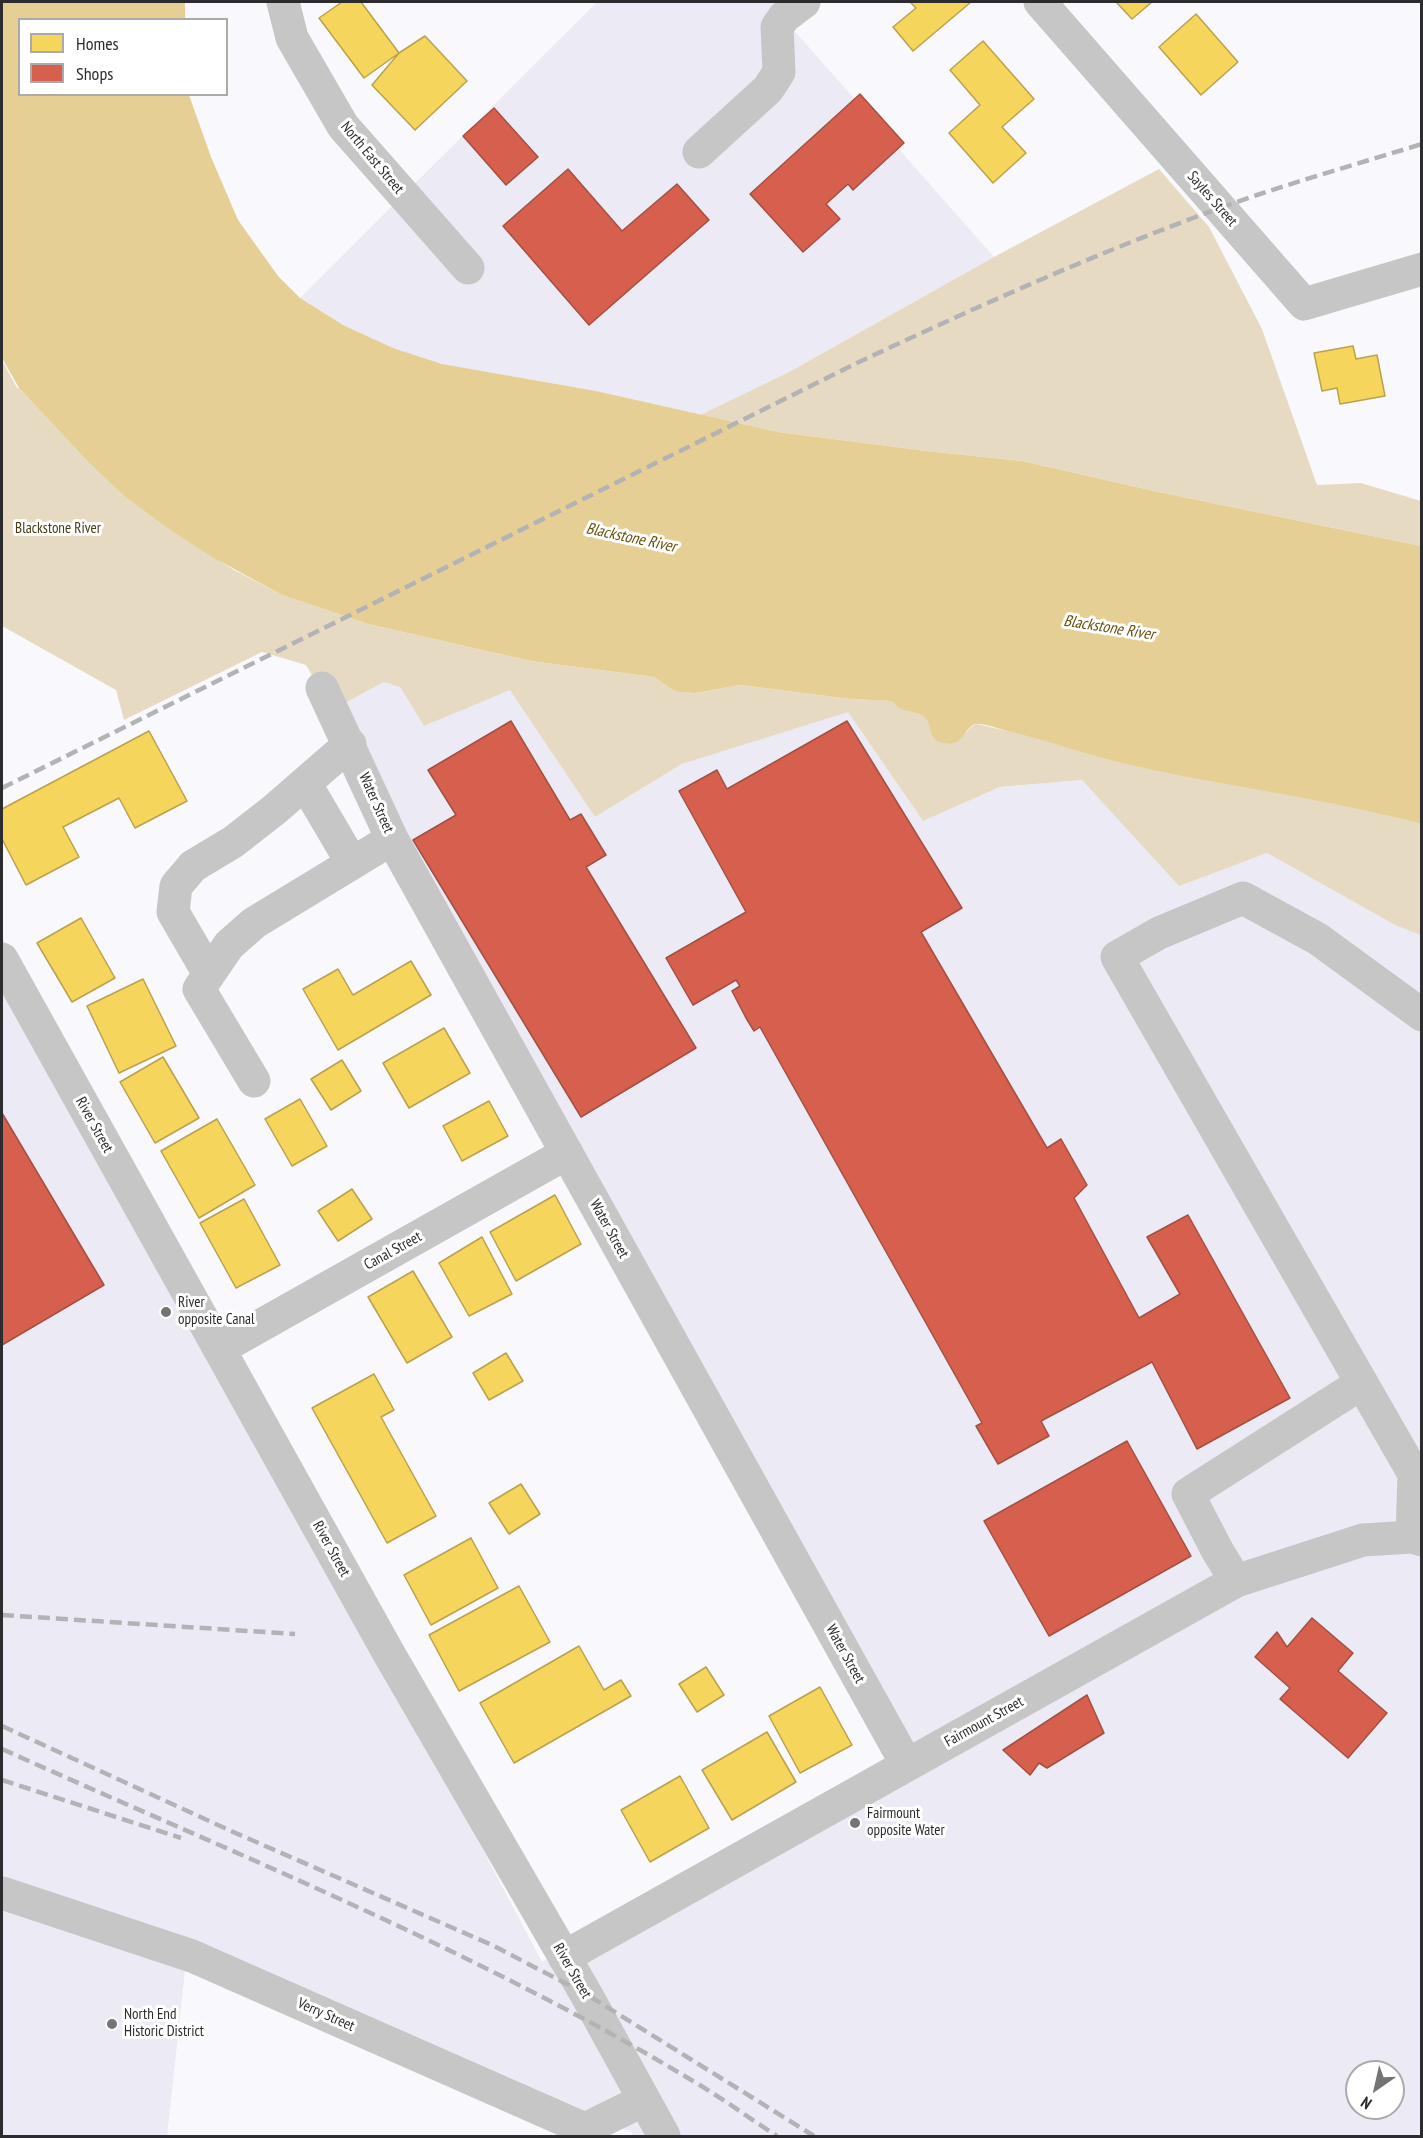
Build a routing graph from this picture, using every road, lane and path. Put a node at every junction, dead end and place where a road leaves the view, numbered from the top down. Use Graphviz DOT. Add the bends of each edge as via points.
graph roads {
  1 [pos="283,2"];
  2 [pos="804,2"];
  3 [pos="1040,2"];
  4 [pos="699,152"];
  5 [pos="468,268"];
  6 [pos="1422,269"];
  7 [pos="322,688"];
  8 [pos="350,744"];
  9 [pos="304,783"];
  10 [pos="392,839"];
  11 [pos="352,863"];
  12 [pos="2,959"];
  13 [pos="209,974"];
  14 [pos="1422,1015"];
  15 [pos="254,1080"];
  16 [pos="567,1153"];
  17 [pos="219,1349"];
  18 [pos="1362,1383"];
  19 [pos="1418,1471"];
  20 [pos="1417,1539"];
  21 [pos="1236,1581"];
  22 [pos="907,1765"];
  23 [pos="2,1893"];
  24 [pos="564,1957"];
  25 [pos="644,2100"];
  26 [pos="664,2136"];
  1 -- 5 [label="street, North East Street" via="292,38 343,126"];
  2 -- 4 [label="street" via="777,27 779,72 768,89"];
  3 -- 6 [label="street, Sayles Street" via="1304,304"];
  7 -- 8 [label="street, Water Street"];
  8 -- 9 [label="street"];
  8 -- 10 [label="street, Water Street"];
  9 -- 11 [label="street"];
  9 -- 13 [label="street" via="233,842 193,866 176,886 173,912"];
  10 -- 11 [label="street"];
  10 -- 16 [label="street, Water Street"];
  11 -- 13 [label="street" via="254,923 229,945"];
  12 -- 17 [label="street, River Street"];
  13 -- 15 [label="street" via="199,989"];
  14 -- 18 [label="street" via="1318,939 1244,898 1159,933 1117,957"];
  16 -- 17 [label="street, Canal Street"];
  16 -- 22 [label="street, Water Street"];
  17 -- 24 [label="street, River Street"];
  18 -- 19 [label="street"];
  18 -- 21 [label="street" via="1188,1494"];
  19 -- 20 [label="street"];
  20 -- 21 [label="street, Fairmount Street" via="1363,1540"];
  21 -- 22 [label="street, Fairmount Street"];
  22 -- 24 [label="street, Fairmount Street"];
  23 -- 25 [label="street, Verry Street" via="192,1956 585,2129"];
  24 -- 25 [label="street, River Street"];
  25 -- 26 [label="street, River Street"];
}
